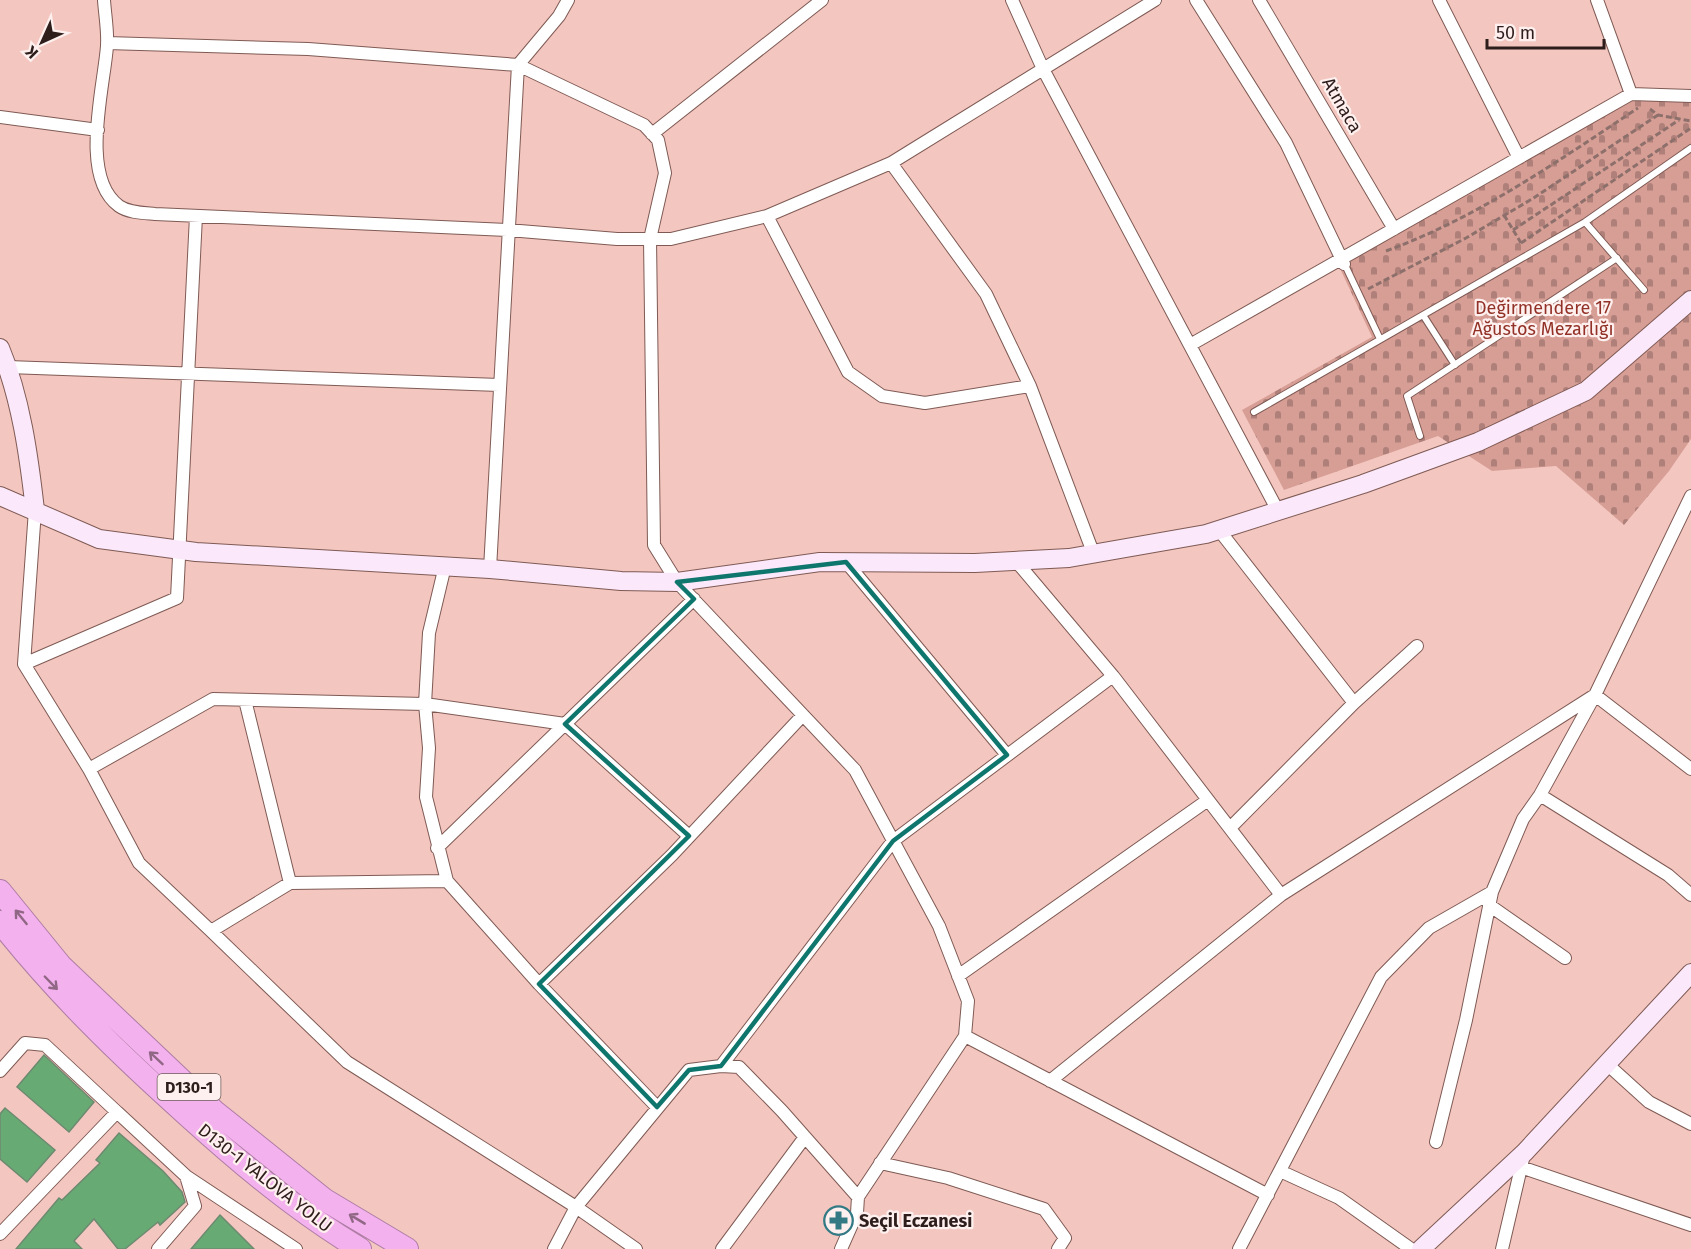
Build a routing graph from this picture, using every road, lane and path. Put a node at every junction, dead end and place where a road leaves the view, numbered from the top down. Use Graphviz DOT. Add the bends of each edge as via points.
graph roads {
  1 [pos="104,0"];
  2 [pos="568,0"];
  3 [pos="822,0"];
  4 [pos="1012,0"];
  5 [pos="1155,0"];
  6 [pos="1196,0"];
  7 [pos="1259,0"];
  8 [pos="1439,0"];
  9 [pos="1597,0"];
  10 [pos="107,43"];
  11 [pos="518,65"];
  12 [pos="1043,69"];
  13 [pos="1631,94"];
  14 [pos="1691,96"];
  15 [pos="1658,115"];
  16 [pos="0,117"];
  17 [pos="1680,119"];
  18 [pos="1691,121"];
  19 [pos="1691,128"];
  20 [pos="98,130"];
  21 [pos="652,134"];
  22 [pos="1691,148"];
  23 [pos="1519,158"];
  24 [pos="891,163"];
  25 [pos="1504,215"];
  26 [pos="196,216"];
  27 [pos="767,216"];
  28 [pos="1585,222"];
  29 [pos="1394,229"];
  30 [pos="507,230"];
  31 [pos="1513,230"];
  32 [pos="1426,236"];
  33 [pos="650,239"];
  34 [pos="1521,243"];
  35 [pos="1528,255"];
  36 [pos="1617,258"];
  37 [pos="1343,262"];
  38 [pos="1644,290"];
  39 [pos="1358,294"];
  40 [pos="1691,300"];
  41 [pos="1423,315"];
  42 [pos="1380,339"];
  43 [pos="1190,345"];
  44 [pos="0,348"];
  45 [pos="1455,365"];
  46 [pos="8,367"];
  47 [pos="188,374"];
  48 [pos="499,385"];
  49 [pos="1030,386"];
  50 [pos="1254,412"];
  51 [pos="1420,436"];
  52 [pos="0,496"];
  53 [pos="1691,496"];
  54 [pos="35,510"];
  55 [pos="1278,511"];
  56 [pos="1219,530"];
  57 [pos="180,549"];
  58 [pos="1094,555"];
  59 [pos="1016,561"];
  60 [pos="846,562"];
  61 [pos="445,566"];
  62 [pos="490,569"];
  63 [pos="677,582"];
  64 [pos="694,599"];
  65 [pos="1418,646"];
  66 [pos="24,664"];
  67 [pos="1113,676"];
  68 [pos="1595,695"];
  69 [pos="245,700"];
  70 [pos="1354,703"];
  71 [pos="425,704"];
  72 [pos="803,715"];
  73 [pos="565,724"];
  74 [pos="1007,755"];
  75 [pos="89,769"];
  76 [pos="1691,770"];
  77 [pos="1540,795"];
  78 [pos="1208,800"];
  79 [pos="1230,828"];
  80 [pos="689,836"];
  81 [pos="893,841"];
  82 [pos="437,848"];
  83 [pos="447,881"];
  84 [pos="290,883"];
  85 [pos="0,891"];
  86 [pos="1281,895"];
  87 [pos="1691,895"];
  88 [pos="1491,898"];
  89 [pos="0,922"];
  90 [pos="211,931"];
  91 [pos="1565,958"];
  92 [pos="1691,973"];
  93 [pos="958,976"];
  94 [pos="539,984"];
  95 [pos="965,1036"];
  96 [pos="1607,1064"];
  97 [pos="721,1066"];
  98 [pos="0,1071"];
  99 [pos="1050,1081"];
  100 [pos="657,1107"];
  101 [pos="117,1112"];
  102 [pos="1691,1124"];
  103 [pos="806,1137"];
  104 [pos="1436,1142"];
  105 [pos="1520,1161"];
  106 [pos="880,1163"];
  107 [pos="1280,1171"];
  108 [pos="186,1176"];
  109 [pos="1268,1195"];
  110 [pos="858,1197"];
  111 [pos="576,1207"];
  112 [pos="1691,1225"];
  113 [pos="0,1234"];
  114 [pos="158,1249"];
  115 [pos="296,1249"];
  116 [pos="360,1249"];
  117 [pos="407,1249"];
  118 [pos="554,1249"];
  119 [pos="636,1249"];
  120 [pos="722,1249"];
  121 [pos="841,1249"];
  122 [pos="1058,1249"];
  123 [pos="1239,1249"];
  124 [pos="1412,1249"];
  125 [pos="1421,1249"];
  126 [pos="1502,1249"];
  1 -- 10 [label="street"];
  2 -- 11 [label="street" via="560,16"];
  3 -- 21 [label="street"];
  4 -- 12 [label="street"];
  5 -- 12 [label="street"];
  6 -- 37 [label="street" via="1286,143"];
  7 -- 29 [label="street, Atmaca"];
  8 -- 23 [label="street"];
  9 -- 13 [label="street"];
  10 -- 11 [label="street" via="308,49"];
  10 -- 20 [label="street"];
  11 -- 21 [label="street" via="644,125"];
  11 -- 30 [label="street"];
  12 -- 24 [label="street"];
  12 -- 43 [label="street"];
  13 -- 14 [label="street"];
  13 -- 23 [label="street"];
  15 -- 17 [label="path"];
  15 -- 25 [label="path"];
  15 -- 32 [label="path" via="1644,104 1499,197"];
  16 -- 20 [label="street"];
  17 -- 18 [label="path"];
  17 -- 31 [label="path"];
  19 -- 34 [label="path"];
  20 -- 26 [label="street" via="99,175 120,207 133,212"];
  21 -- 33 [label="street" via="658,140 665,173"];
  22 -- 28 [label="lane"];
  23 -- 29 [label="street"];
  24 -- 27 [label="street"];
  24 -- 49 [label="street" via="986,294"];
  25 -- 31 [label="path"];
  25 -- 39 [label="path"];
  26 -- 30 [label="street"];
  26 -- 47 [label="street"];
  27 -- 33 [label="street" via="671,239"];
  27 -- 49 [label="street" via="848,372 882,396 925,403"];
  28 -- 35 [label="lane"];
  28 -- 36 [label="lane"];
  29 -- 37 [label="street"];
  30 -- 33 [label="street"];
  30 -- 48 [label="street"];
  31 -- 34 [label="path"];
  33 -- 63 [label="street" via="654,545"];
  34 -- 35 [label="path"];
  35 -- 41 [label="lane"];
  36 -- 38 [label="lane"];
  36 -- 45 [label="lane"];
  37 -- 39 [label="lane"];
  37 -- 43 [label="street"];
  39 -- 42 [label="lane"];
  40 -- 55 [label="street" via="1586,392 1478,442"];
  41 -- 42 [label="lane"];
  41 -- 45 [label="lane"];
  42 -- 50 [label="lane"];
  43 -- 55 [label="street"];
  44 -- 46 [label="street"];
  45 -- 51 [label="lane" via="1407,396"];
  46 -- 47 [label="street"];
  46 -- 54 [label="street" via="30,465"];
  47 -- 48 [label="street"];
  47 -- 57 [label="street"];
  48 -- 62 [label="street"];
  49 -- 58 [label="street"];
  52 -- 54 [label="street"];
  53 -- 68 [label="street"];
  54 -- 57 [label="street" via="99,539"];
  54 -- 66 [label="street"];
  55 -- 56 [label="street"];
  56 -- 58 [label="street"];
  56 -- 70 [label="street"];
  57 -- 61 [label="street"];
  57 -- 66 [label="street" via="177,598"];
  58 -- 59 [label="street"];
  59 -- 60 [label="street"];
  59 -- 67 [label="street"];
  60 -- 63 [label="street" via="820,562"];
  60 -- 74 [label="street"];
  61 -- 62 [label="street"];
  61 -- 71 [label="street" via="429,633"];
  62 -- 63 [label="street"];
  63 -- 64 [label="street"];
  64 -- 72 [label="street"];
  64 -- 73 [label="street"];
  65 -- 70 [label="street"];
  66 -- 75 [label="street"];
  67 -- 74 [label="street"];
  67 -- 78 [label="street"];
  68 -- 76 [label="street"];
  68 -- 77 [label="street"];
  68 -- 86 [label="street"];
  69 -- 71 [label="street"];
  69 -- 75 [label="street" via="213,699"];
  69 -- 84 [label="street"];
  70 -- 79 [label="street"];
  71 -- 73 [label="street"];
  71 -- 82 [label="street" via="429,748 426,797"];
  72 -- 80 [label="street"];
  72 -- 81 [label="street" via="855,770"];
  73 -- 80 [label="street"];
  73 -- 82 [label="street"];
  74 -- 81 [label="street"];
  75 -- 90 [label="street" via="139,863"];
  77 -- 87 [label="street" via="1668,876"];
  77 -- 88 [label="street" via="1523,819"];
  78 -- 79 [label="street"];
  78 -- 93 [label="street"];
  79 -- 86 [label="street"];
  80 -- 94 [label="street"];
  81 -- 93 [label="street" via="939,926"];
  81 -- 97 [label="street"];
  82 -- 83 [label="street"];
  83 -- 84 [label="street"];
  83 -- 94 [label="street"];
  84 -- 90 [label="street"];
  117 -- 85 [label="highway, D130-1, one-way" via="325,1200 214,1111 61,966"];
  86 -- 99 [label="street"];
  88 -- 91 [label="street"];
  88 -- 104 [label="street"];
  88 -- 107 [label="street" via="1429,928 1381,977"];
  89 -- 116 [label="highway, D130-1 YALOVA YOLU / D130-1, one-way" via="39,971 127,1062 220,1145 313,1220"];
  90 -- 111 [label="street" via="347,1062"];
  92 -- 96 [label="street"];
  93 -- 95 [label="street" via="968,1001"];
  94 -- 100 [label="street"];
  95 -- 99 [label="street"];
  95 -- 106 [label="street"];
  96 -- 102 [label="street" via="1649,1102"];
  96 -- 105 [label="street"];
  97 -- 100 [label="street" via="689,1070"];
  97 -- 103 [label="street" via="739,1067"];
  98 -- 101 [label="street" via="25,1043 45,1044"];
  99 -- 109 [label="street"];
  100 -- 111 [label="street"];
  101 -- 108 [label="street"];
  101 -- 113 [label="street"];
  103 -- 110 [label="street"];
  103 -- 120 [label="street"];
  105 -- 112 [label="street"];
  105 -- 125 [label="street"];
  105 -- 126 [label="street"];
  106 -- 110 [label="street"];
  106 -- 122 [label="street" via="948,1178 1044,1209 1065,1238"];
  107 -- 109 [label="street"];
  107 -- 124 [label="street" via="1339,1198"];
  108 -- 114 [label="street" via="195,1206"];
  108 -- 115 [label="street"];
  109 -- 123 [label="street"];
  110 -- 121 [label="street" via="857,1213"];
  111 -- 118 [label="street"];
  111 -- 119 [label="street"];
}
